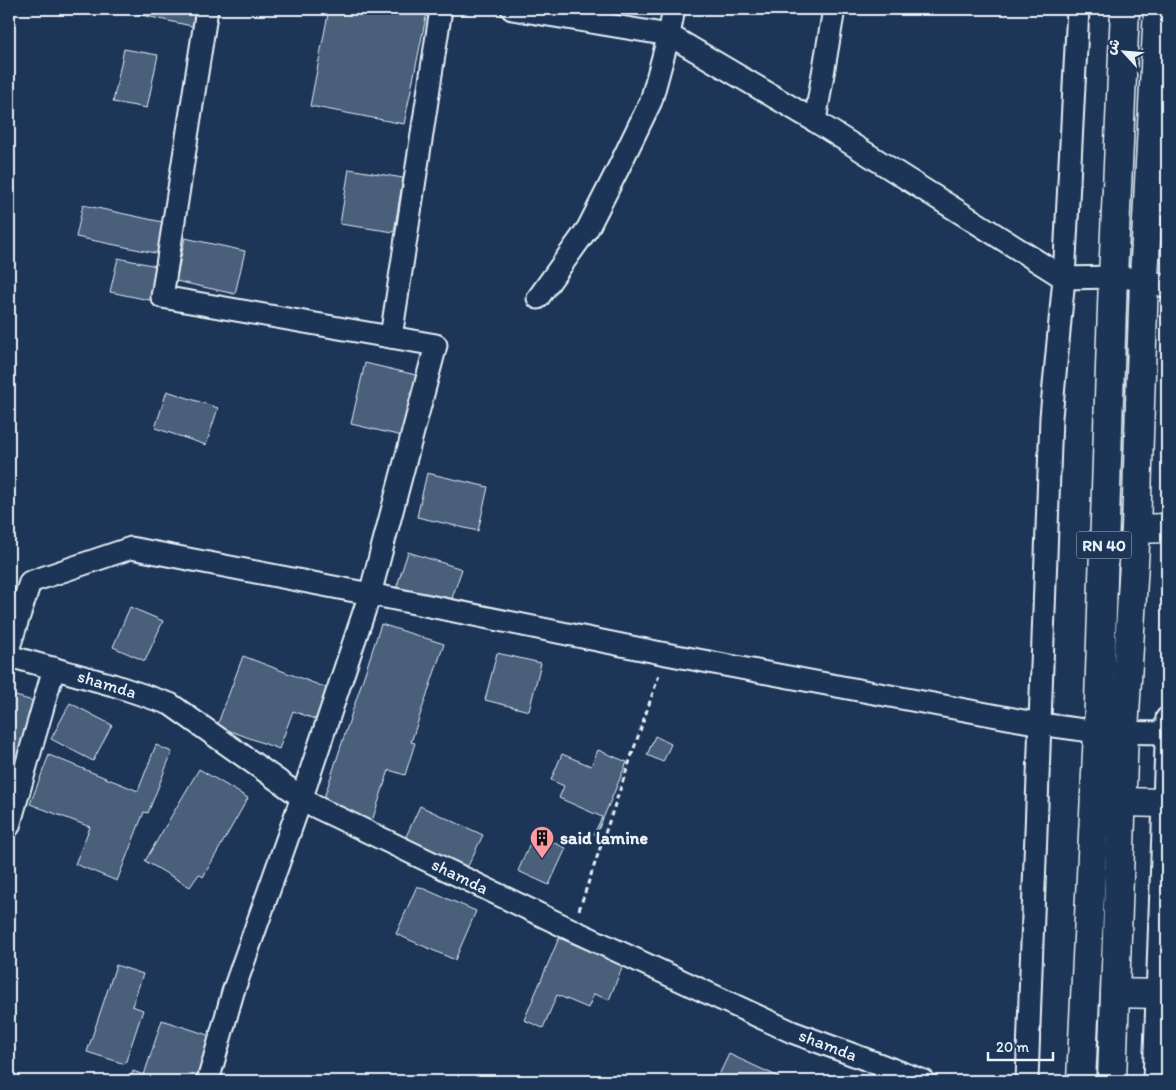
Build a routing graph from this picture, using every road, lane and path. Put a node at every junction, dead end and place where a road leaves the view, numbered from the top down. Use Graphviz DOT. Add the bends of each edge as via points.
graph roads {
  1 [pos="207,9"];
  2 [pos="441,9"];
  3 [pos="512,9"];
  4 [pos="674,9"];
  5 [pos="834,9"];
  6 [pos="1078,9"];
  7 [pos="1125,9"];
  8 [pos="1158,9"];
  9 [pos="669,35"];
  10 [pos="814,121"];
  11 [pos="1113,277"];
  12 [pos="1064,278"];
  13 [pos="1155,283"];
  14 [pos="538,298"];
  15 [pos="391,337"];
  16 [pos="1167,528"];
  17 [pos="1136,529"];
  18 [pos="370,594"];
  19 [pos="9,647"];
  20 [pos="666,654"];
  21 [pos="9,656"];
  22 [pos="54,668"];
  23 [pos="1167,718"];
  24 [pos="1040,724"];
  25 [pos="1111,731"];
  26 [pos="1167,733"];
  27 [pos="302,797"];
  28 [pos="1121,802"];
  29 [pos="1164,803"];
  30 [pos="9,826"];
  31 [pos="572,930"];
  32 [pos="1115,994"];
  33 [pos="1157,994"];
  34 [pos="208,1081"];
  35 [pos="924,1081"];
  36 [pos="1027,1081"];
  37 [pos="1081,1081"];
  38 [pos="1112,1081"];
  39 [pos="1154,1081"];
  1 -- 15 [label="street" via="162,297"];
  2 -- 15 [label="street"];
  3 -- 9 [label="street"];
  4 -- 9 [label="street"];
  5 -- 10 [label="street"];
  6 -- 12 [label="street"];
  7 -- 11 [label="main road, RN 40"];
  8 -- 13 [label="main road, RN 40"];
  9 -- 10 [label="street"];
  9 -- 14 [label="street" via="651,101 609,187 588,228"];
  10 -- 12 [label="street"];
  11 -- 12 [label="street"];
  11 -- 13 [label="street"];
  11 -- 25 [label="main road, RN 40"];
  12 -- 24 [label="street" via="1051,416"];
  13 -- 17 [label="main road, RN 40"];
  15 -- 18 [label="street" via="436,345"];
  16 -- 17 [label="main road"];
  17 -- 25 [label="main road, RN 40"];
  18 -- 19 [label="street" via="131,548 30,582"];
  18 -- 20 [label="street"];
  18 -- 27 [label="street"];
  20 -- 24 [label="street"];
  20 -- 31 [label="path"];
  21 -- 22 [label="street, shamda"];
  22 -- 27 [label="street, shamda" via="170,704"];
  22 -- 30 [label="street"];
  23 -- 26 [label="street"];
  24 -- 25 [label="street"];
  24 -- 36 [label="street"];
  25 -- 26 [label="street"];
  25 -- 28 [label="main road, RN 40"];
  25 -- 37 [label="main road, RN 40"];
  26 -- 29 [label="street"];
  27 -- 31 [label="street, shamda" via="314,806"];
  27 -- 34 [label="street" via="233,992"];
  28 -- 29 [label="main road"];
  28 -- 32 [label="main road, RN 40"];
  29 -- 33 [label="street"];
  31 -- 35 [label="street, shamda" via="792,1032"];
  32 -- 33 [label="main road"];
  32 -- 38 [label="main road, RN 40"];
  33 -- 39 [label="street"];
}
